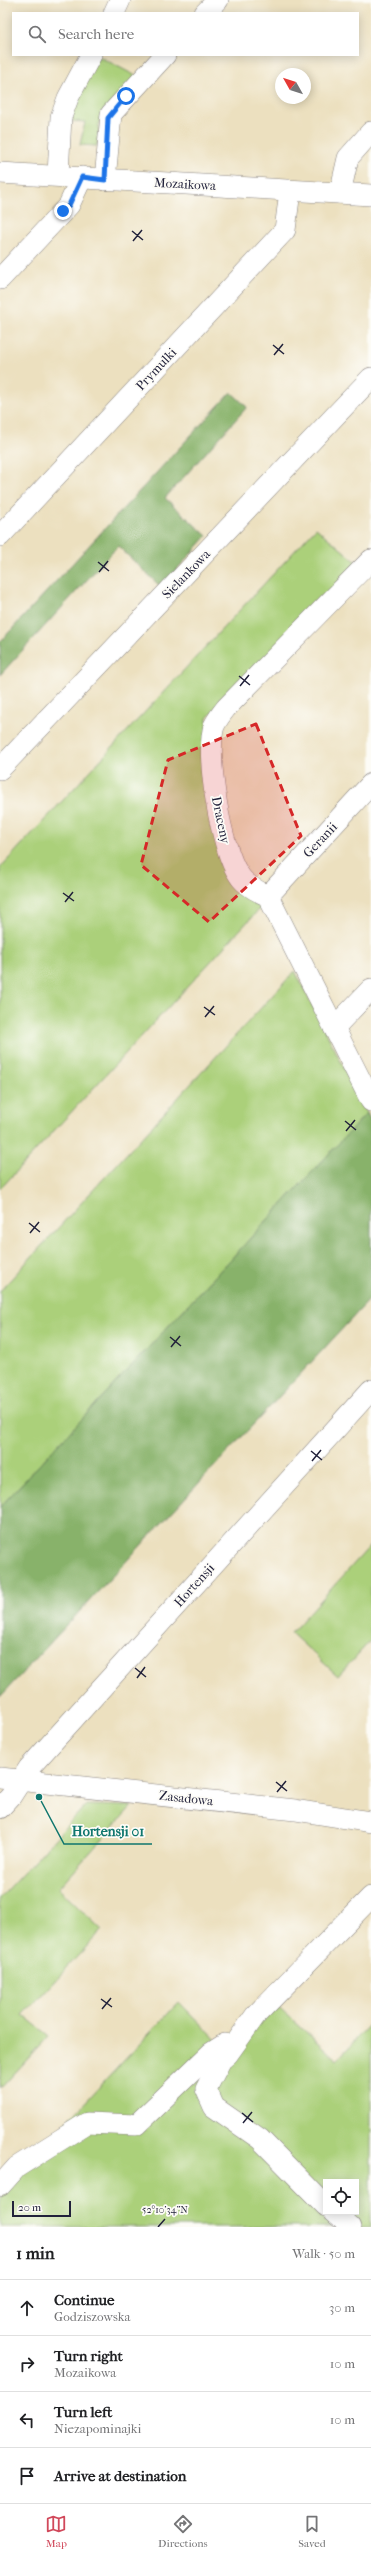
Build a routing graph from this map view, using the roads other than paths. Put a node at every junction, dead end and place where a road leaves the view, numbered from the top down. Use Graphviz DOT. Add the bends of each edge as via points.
graph roads {
  1 [pos="120,0"];
  2 [pos="218,0"];
  3 [pos="114,12"];
  4 [pos="206,12"];
  5 [pos="90,56"];
  6 [pos="164,56"];
  7 [pos="371,132"];
  8 [pos="0,173"];
  9 [pos="58,175"];
  10 [pos="82,177"];
  11 [pos="105,180"];
  12 [pos="290,191"];
  13 [pos="340,193"];
  14 [pos="371,195"];
  15 [pos="0,279"];
  16 [pos="371,378"];
  17 [pos="0,536"];
  18 [pos="371,560"];
  19 [pos="0,769"];
  20 [pos="371,784"];
  21 [pos="268,896"];
  22 [pos="371,989"];
  23 [pos="334,1028"];
  24 [pos="371,1101"];
  25 [pos="371,1390"];
  26 [pos="10,1780"];
  27 [pos="0,1808"];
  28 [pos="371,1822"];
  29 [pos="371,1897"];
  30 [pos="240,2036"];
  31 [pos="0,2186"];
  32 [pos="323,2203"];
  33 [pos="337,2215"];
  34 [pos="351,2227"];
  1 -- 3 [label="street"];
  2 -- 4 [label="street"];
  5 -- 9 [label="street" via="61,117"];
  6 -- 11 [label="street" via="108,118"];
  7 -- 13 [label="street" via="348,158"];
  8 -- 9 [label="street, Mozaikowa"];
  9 -- 10 [label="street, Mozaikowa"];
  10 -- 11 [label="street, Mozaikowa"];
  10 -- 15 [label="street" via="69,205"];
  11 -- 12 [label="street, Mozaikowa"];
  12 -- 13 [label="street, Mozaikowa"];
  12 -- 17 [label="street, Prymulki" via="285,230"];
  13 -- 14 [label="street, Mozaikowa"];
  16 -- 19 [label="street, Sielankowa"];
  18 -- 21 [label="street, Draceny" via="226,708 214,725 211,752 215,791 231,861 244,882"];
  20 -- 21 [label="street, Geranii"];
  21 -- 23 [label="street"];
  22 -- 23 [label="street"];
  23 -- 24 [label="street"];
  25 -- 26 [label="street, Hortensji" via="29,1768"];
  26 -- 27 [label="street, Hortensji" via="11,1796"];
  26 -- 28 [label="street, Zasadowa" via="295,1810"];
  29 -- 30 [label="street" via="255,2016"];
  30 -- 31 [label="street" via="211,2053 136,2125 87,2123 18,2167"];
  30 -- 32 [label="street" via="212,2074 206,2089 214,2107 260,2140"];
  33 -- 34 [label="street"];
}
